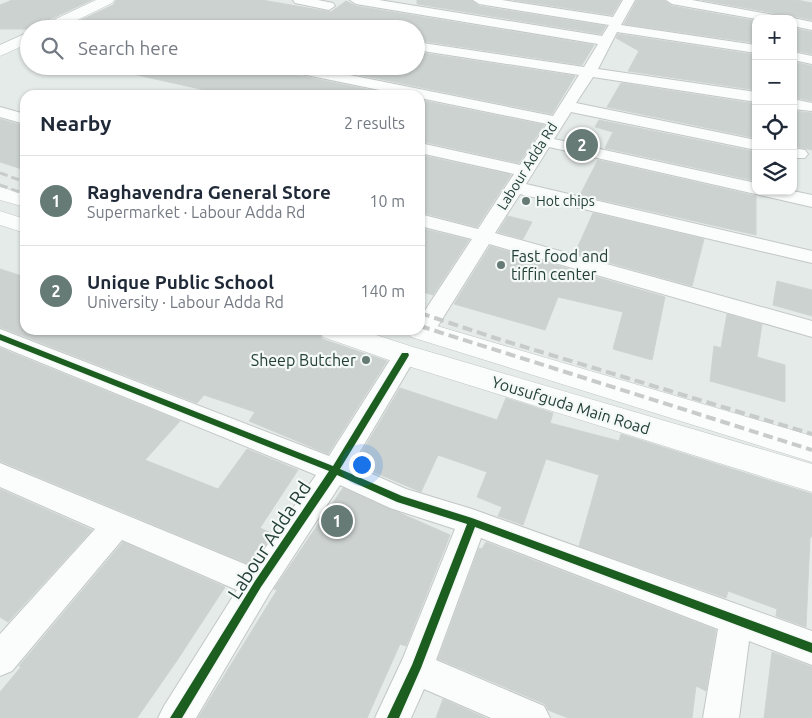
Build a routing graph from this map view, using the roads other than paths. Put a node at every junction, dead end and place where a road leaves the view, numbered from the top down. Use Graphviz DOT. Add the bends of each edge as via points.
graph roads {
  1 [pos="107,0"];
  2 [pos="299,0"];
  3 [pos="356,0"];
  4 [pos="479,0"];
  5 [pos="629,0"];
  6 [pos="672,0"];
  7 [pos="329,6"];
  8 [pos="753,15"];
  9 [pos="65,20"];
  10 [pos="797,23"];
  11 [pos="812,26"];
  12 [pos="612,30"];
  13 [pos="20,41"];
  14 [pos="425,47"];
  15 [pos="752,48"];
  16 [pos="0,51"];
  17 [pos="797,57"];
  18 [pos="812,60"];
  19 [pos="588,73"];
  20 [pos="334,75"];
  21 [pos="422,90"];
  22 [pos="425,91"];
  23 [pos="752,96"];
  24 [pos="797,105"];
  25 [pos="811,107"];
  26 [pos="0,112"];
  27 [pos="561,114"];
  28 [pos="20,118"];
  29 [pos="543,141"];
  30 [pos="752,144"];
  31 [pos="425,150"];
  32 [pos="519,179"];
  33 [pos="752,188"];
  34 [pos="0,193"];
  35 [pos="785,195"];
  36 [pos="20,199"];
  37 [pos="812,201"];
  38 [pos="0,218"];
  39 [pos="425,221"];
  40 [pos="20,224"];
  41 [pos="483,236"];
  42 [pos="812,256"];
  43 [pos="425,325"];
  44 [pos="812,330"];
  45 [pos="425,331"];
  46 [pos="347,335"];
  47 [pos="0,337"];
  48 [pos="405,355"];
  49 [pos="812,448"];
  50 [pos="335,470"];
  51 [pos="0,475"];
  52 [pos="812,478"];
  53 [pos="472,522"];
  54 [pos="117,524"];
  55 [pos="258,584"];
  56 [pos="736,620"];
  57 [pos="812,648"];
  58 [pos="3,650"];
  59 [pos="416,668"];
  60 [pos="176,718"];
  61 [pos="393,718"];
  62 [pos="532,718"];
  63 [pos="721,718"];
  1 -- 9 [label="main road"];
  2 -- 7 [label="street"];
  3 -- 12 [label="street"];
  4 -- 12 [label="street"];
  5 -- 12 [label="street, Labour Adda Rd"];
  6 -- 8 [label="street"];
  10 -- 11 [label="street"];
  12 -- 15 [label="street"];
  12 -- 19 [label="street, Labour Adda Rd"];
  13 -- 16 [label="main road"];
  14 -- 19 [label="street"];
  17 -- 18 [label="street"];
  19 -- 23 [label="street"];
  19 -- 27 [label="street, Labour Adda Rd"];
  20 -- 21 [label="street"];
  22 -- 27 [label="street"];
  24 -- 25 [label="street"];
  26 -- 28 [label="street"];
  27 -- 29 [label="street, Labour Adda Rd"];
  27 -- 30 [label="street"];
  29 -- 32 [label="street, Labour Adda Rd"];
  29 -- 33 [label="street"];
  31 -- 32 [label="street"];
  32 -- 41 [label="street, Labour Adda Rd"];
  32 -- 42 [label="street"];
  34 -- 36 [label="main road"];
  35 -- 37 [label="street"];
  38 -- 40 [label="main road"];
  39 -- 41 [label="street"];
  41 -- 43 [label="street, Labour Adda Rd"];
  41 -- 44 [label="street"];
  45 -- 49 [label="main road, Yousufguda Main Road"];
  46 -- 48 [label="main road, Yousufguda Main Road"];
  47 -- 50 [label="street"];
  48 -- 50 [label="street, Labour Adda Rd"];
  48 -- 52 [label="main road, Yousufguda Main Road"];
  50 -- 53 [label="street" via="400,499"];
  50 -- 55 [label="street, Labour Adda Rd"];
  51 -- 54 [label="street"];
  53 -- 56 [label="street"];
  53 -- 59 [label="street"];
  54 -- 55 [label="street"];
  54 -- 58 [label="street"];
  55 -- 60 [label="street, Labour Adda Rd"];
  56 -- 57 [label="street"];
  56 -- 63 [label="street"];
  59 -- 61 [label="street"];
  59 -- 62 [label="street"];
}
